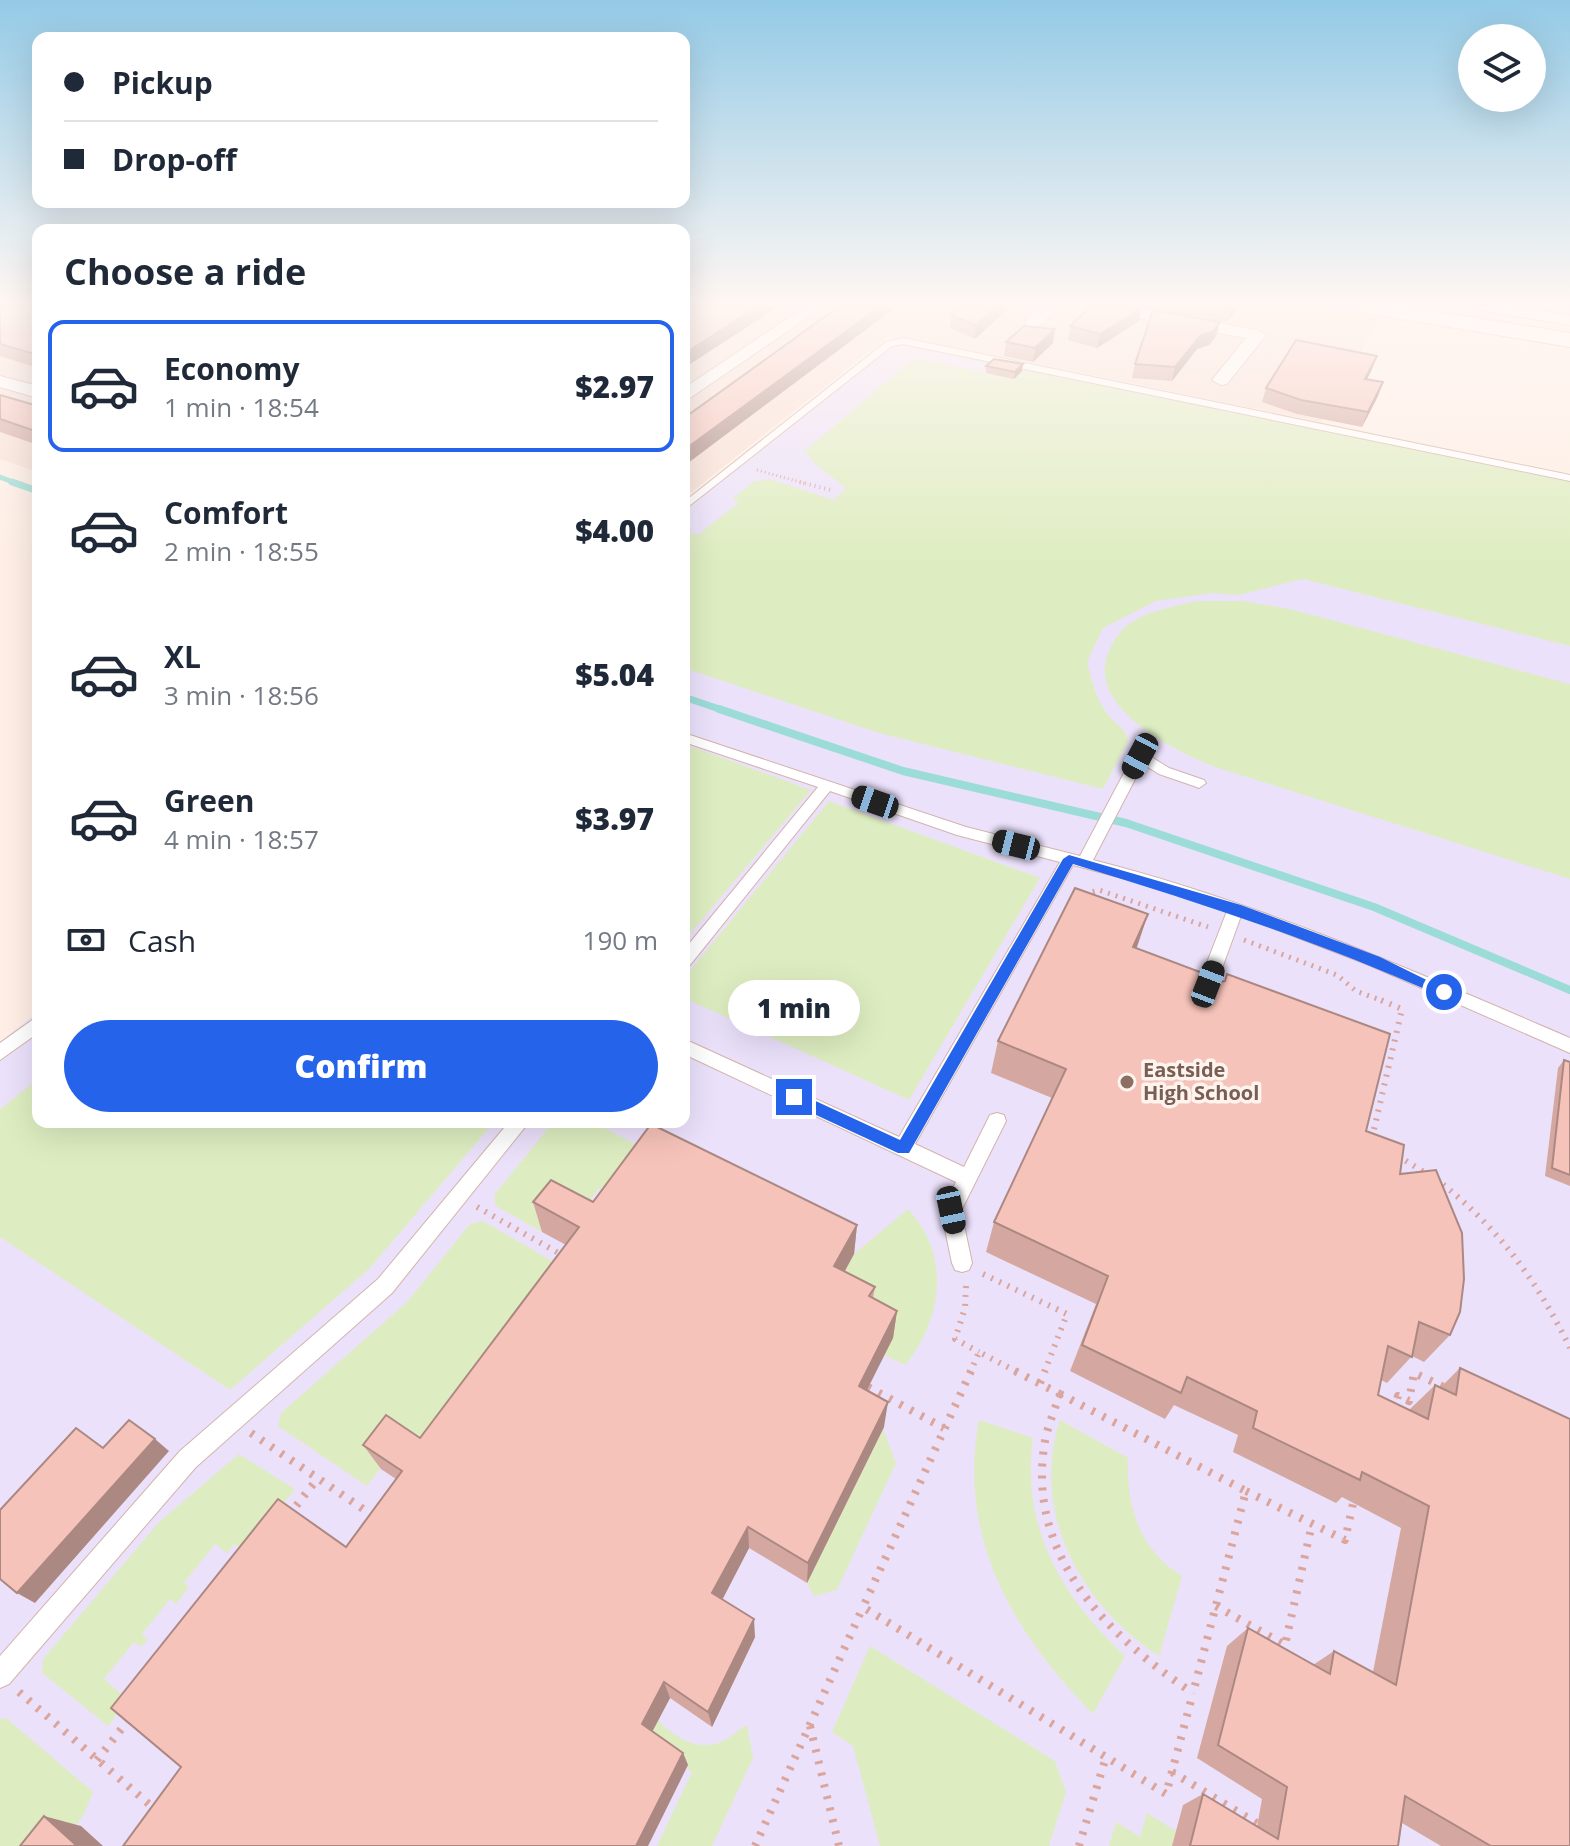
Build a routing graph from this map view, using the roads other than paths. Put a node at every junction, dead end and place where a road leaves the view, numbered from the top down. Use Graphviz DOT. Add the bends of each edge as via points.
graph roads {
  1 [pos="830,391"];
  2 [pos="1147,391"];
  3 [pos="1570,478"];
  4 [pos="690,502"];
  5 [pos="690,739"];
  6 [pos="1199,783"];
  7 [pos="827,786"];
  8 [pos="1077,861"];
  9 [pos="1236,908"];
  10 [pos="690,954"];
  11 [pos="1198,1008"];
  12 [pos="32,1028"];
  13 [pos="1570,1046"];
  14 [pos="690,1049"];
  15 [pos="0,1053"];
  16 [pos="997,1121"];
  17 [pos="515,1128"];
  18 [pos="903,1148"];
  19 [pos="968,1178"];
  20 [pos="962,1263"];
  21 [pos="5,1680"];
  1 -- 4 [label="lane"];
  2 -- 3 [label="lane"];
  5 -- 7 [label="lane"];
  6 -- 8 [label="lane" via="1140,756"];
  7 -- 8 [label="lane" via="962,831"];
  7 -- 10 [label="lane"];
  8 -- 9 [label="lane"];
  8 -- 18 [label="lane"];
  9 -- 11 [label="lane"];
  9 -- 13 [label="lane" via="1375,961"];
  12 -- 15 [label="lane"];
  14 -- 18 [label="lane"];
  16 -- 19 [label="lane"];
  17 -- 21 [label="lane" via="385,1286 188,1459"];
  18 -- 19 [label="lane"];
  19 -- 20 [label="lane" via="951,1210"];
}
